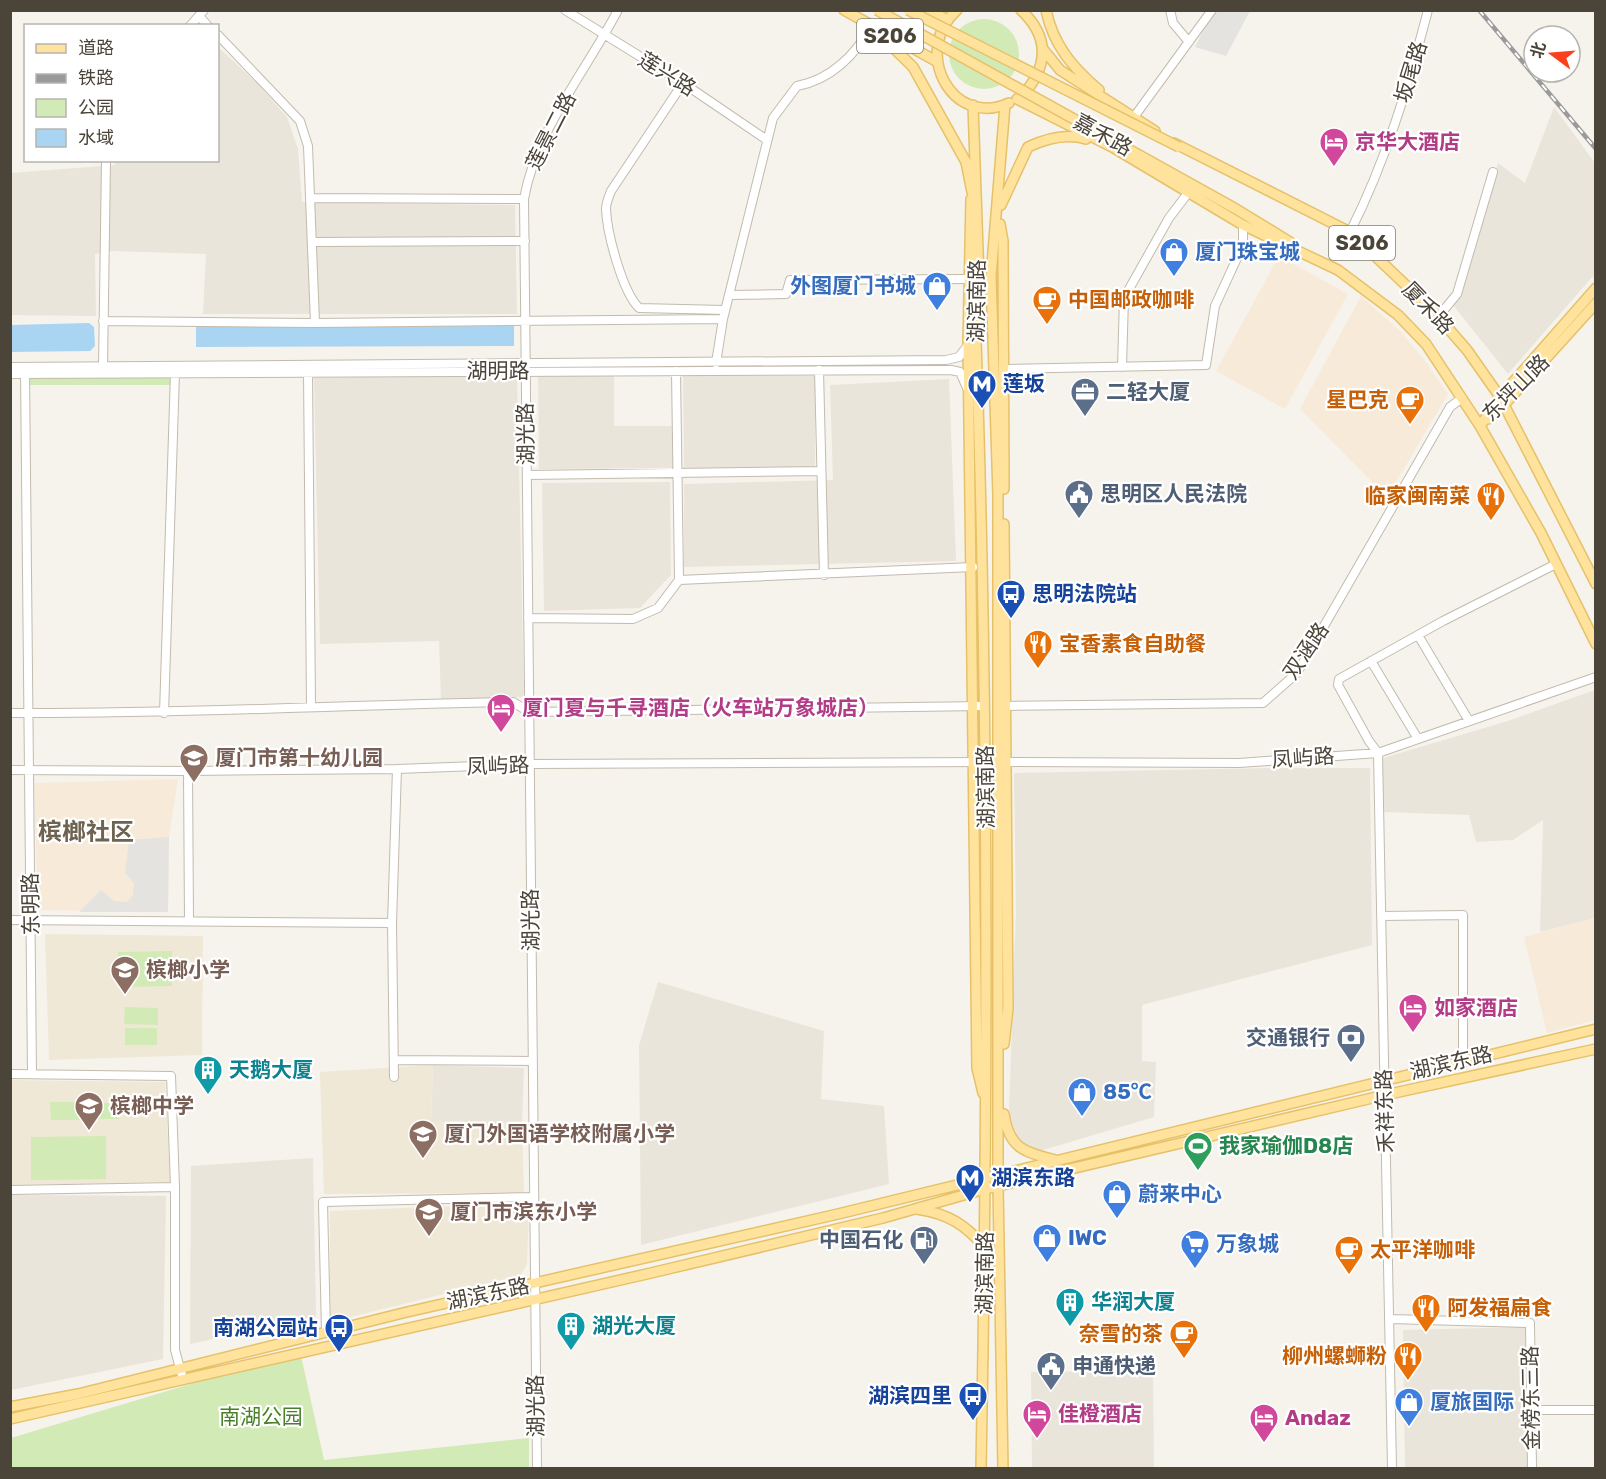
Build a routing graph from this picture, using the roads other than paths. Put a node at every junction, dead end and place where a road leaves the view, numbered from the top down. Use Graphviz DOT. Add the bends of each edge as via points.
graph roads {
  1 [pos="565,10"];
  2 [pos="618,10"];
  3 [pos="844,10"];
  4 [pos="877,10"];
  5 [pos="908,10"];
  6 [pos="929,10"];
  7 [pos="957,10"];
  8 [pos="1021,10"];
  9 [pos="1046,10"];
  10 [pos="1170,10"];
  11 [pos="1212,10"];
  12 [pos="1428,10"];
  13 [pos="947,20"];
  14 [pos="871,26"];
  15 [pos="606,35"];
  16 [pos="219,36"];
  17 [pos="1189,42"];
  18 [pos="1043,49"];
  19 [pos="936,61"];
  20 [pos="683,83"];
  21 [pos="1017,99"];
  22 [pos="972,105"];
  23 [pos="1005,105"];
  24 [pos="1132,116"];
  25 [pos="767,140"];
  26 [pos="1112,144"];
  27 [pos="1179,147"];
  28 [pos="975,152"];
  29 [pos="105,162"];
  30 [pos="1493,172"];
  31 [pos="972,192"];
  32 [pos="1188,193"];
  33 [pos="312,198"];
  34 [pos="524,199"];
  35 [pos="998,213"];
  36 [pos="1243,225"];
  37 [pos="1350,232"];
  38 [pos="525,241"];
  39 [pos="313,242"];
  40 [pos="1327,265"];
  41 [pos="968,279"];
  42 [pos="1596,288"];
  43 [pos="729,295"];
  44 [pos="1596,303"];
  45 [pos="725,310"];
  46 [pos="1438,316"];
  47 [pos="723,319"];
  48 [pos="525,320"];
  49 [pos="103,321"];
  50 [pos="315,323"];
  51 [pos="968,343"];
  52 [pos="716,363"];
  53 [pos="10,367"];
  54 [pos="1122,367"];
  55 [pos="526,368"];
  56 [pos="104,369"];
  57 [pos="1003,369"];
  58 [pos="25,370"];
  59 [pos="819,370"];
  60 [pos="676,371"];
  61 [pos="308,372"];
  62 [pos="175,373"];
  63 [pos="10,374"];
  64 [pos="969,396"];
  65 [pos="1462,398"];
  66 [pos="1502,401"];
  67 [pos="1480,426"];
  68 [pos="821,471"];
  69 [pos="678,473"];
  70 [pos="527,475"];
  71 [pos="1556,564"];
  72 [pos="973,567"];
  73 [pos="824,574"];
  74 [pos="679,580"];
  75 [pos="1596,584"];
  76 [pos="528,618"];
  77 [pos="1418,635"];
  78 [pos="1596,645"];
  79 [pos="1371,661"];
  80 [pos="1596,677"];
  81 [pos="311,706"];
  82 [pos="979,706"];
  83 [pos="1001,706"];
  84 [pos="164,712"];
  85 [pos="529,712"];
  86 [pos="10,713"];
  87 [pos="28,713"];
  88 [pos="1469,721"];
  89 [pos="1418,739"];
  90 [pos="1378,753"];
  91 [pos="975,762"];
  92 [pos="987,762"];
  93 [pos="1001,762"];
  94 [pos="530,764"];
  95 [pos="397,769"];
  96 [pos="10,770"];
  97 [pos="28,770"];
  98 [pos="188,771"];
  99 [pos="1381,916"];
  100 [pos="10,920"];
  101 [pos="32,920"];
  102 [pos="189,921"];
  103 [pos="392,923"];
  104 [pos="1596,1029"];
  105 [pos="1596,1049"];
  106 [pos="394,1059"];
  107 [pos="1463,1060"];
  108 [pos="533,1061"];
  109 [pos="10,1074"];
  110 [pos="32,1074"];
  111 [pos="394,1077"];
  112 [pos="1384,1079"];
  113 [pos="1000,1085"];
  114 [pos="1385,1095"];
  115 [pos="987,1111"];
  116 [pos="1056,1160"];
  117 [pos="999,1174"];
  118 [pos="986,1177"];
  119 [pos="998,1186"];
  120 [pos="176,1187"];
  121 [pos="985,1189"];
  122 [pos="10,1190"];
  123 [pos="534,1197"];
  124 [pos="883,1218"];
  125 [pos="985,1247"];
  126 [pos="535,1284"];
  127 [pos="535,1299"];
  128 [pos="1391,1319"];
  129 [pos="326,1332"];
  130 [pos="180,1369"];
  131 [pos="183,1379"];
  132 [pos="10,1407"];
  133 [pos="1531,1410"];
  134 [pos="1596,1410"];
  135 [pos="10,1419"];
  136 [pos="537,1468"];
  137 [pos="981,1468"];
  138 [pos="1003,1468"];
  139 [pos="1392,1468"];
  140 [pos="1532,1468"];
  1 -- 15 [label="street, 莲兴路"];
  2 -- 15 [label="street, 莲景二路"];
  3 -- 14 [label="main road, S206"];
  4 -- 26 [label="main road, 嘉禾路 / S206, bridge"];
  5 -- 27 [label="main road, 嘉禾路 / S206, bridge"];
  6 -- 13 [label="main road, S206"];
  7 -- 13 [label="main road"];
  8 -- 18 [label="main road, 厦禾路" via="1036,27"];
  9 -- 24 [label="main road" via="1053,35 1073,66"];
  10 -- 17 [label="street" via="1173,23"];
  11 -- 17 [label="street"];
  12 -- 37 [label="street, 坂尾路" via="1390,142"];
  13 -- 19 [label="main road" via="936,46"];
  14 -- 19 [label="main road, S206"];
  14 -- 25 [label="street" via="861,46 827,75 818,82 797,86 773,118"];
  14 -- 31 [label="main road" via="913,67 966,162"];
  15 -- 20 [label="street, 莲兴路"];
  15 -- 34 [label="street, 莲景二路" via="565,101 529,171"];
  16 -- 33 [label="street" via="300,122 308,147"];
  17 -- 24 [label="street"];
  18 -- 21 [label="main road" via="1034,84"];
  18 -- 24 [label="main road, 厦禾路 / S206" via="1060,70"];
  19 -- 22 [label="main road" via="939,74 954,97"];
  20 -- 25 [label="street, 莲兴路"];
  20 -- 45 [label="street" via="611,190 606,207 611,240 631,300 639,308"];
  21 -- 23 [label="main road"];
  21 -- 26 [label="main road, S206"];
  22 -- 23 [label="main road"];
  22 -- 28 [label="main road, 湖滨南路"];
  23 -- 35 [label="main road, 湖滨南路"];
  24 -- 27 [label="main road, 厦禾路 / S206"];
  25 -- 43 [label="street"];
  26 -- 32 [label="main road, S206"];
  26 -- 35 [label="main road" via="1079,137 1042,141 1028,147"];
  26 -- 40 [label="main road, 嘉禾路 / S206" via="1236,209"];
  27 -- 37 [label="main road, 厦禾路 / S206"];
  28 -- 31 [label="main road"];
  28 -- 82 [label="main road, 湖滨南路" via="979,279"];
  29 -- 49 [label="street"];
  30 -- 46 [label="street" via="1457,294"];
  31 -- 41 [label="main road"];
  32 -- 36 [label="main road, S206"];
  32 -- 54 [label="street" via="1124,298"];
  33 -- 34 [label="street"];
  33 -- 39 [label="street"];
  34 -- 38 [label="street, 莲景二路"];
  35 -- 57 [label="main road, 湖滨南路" via="1003,241"];
  35 -- 83 [label="main road, 湖滨南路" via="991,276"];
  36 -- 40 [label="main road, S206"];
  36 -- 54 [label="street" via="1243,245 1215,306 1206,365"];
  37 -- 46 [label="main road, 厦禾路 / S206"];
  38 -- 39 [label="street"];
  38 -- 48 [label="street, 莲景二路"];
  39 -- 50 [label="street"];
  40 -- 65 [label="main road, S206" via="1398,315 1426,344"];
  41 -- 43 [label="street" via="790,280 786,294"];
  41 -- 51 [label="main road"];
  42 -- 66 [label="main road, 东坪山路"];
  43 -- 45 [label="street"];
  44 -- 66 [label="main road, 东坪山路"];
  45 -- 47 [label="street"];
  46 -- 66 [label="main road, 厦禾路 / S206"];
  47 -- 48 [label="street"];
  47 -- 52 [label="street"];
  48 -- 50 [label="street"];
  48 -- 55 [label="street, 莲景二路"];
  49 -- 50 [label="street"];
  49 -- 56 [label="street"];
  51 -- 52 [label="street, 湖明路" via="959,357 946,360"];
  51 -- 64 [label="main road"];
  52 -- 55 [label="street, 湖明路"];
  53 -- 58 [label="street, 湖明路"];
  54 -- 57 [label="street"];
  55 -- 56 [label="street, 湖明路"];
  55 -- 60 [label="street, 湖明路"];
  55 -- 61 [label="street, 湖明路"];
  55 -- 70 [label="street, 湖光路"];
  56 -- 58 [label="street, 湖明路"];
  56 -- 62 [label="street, 湖明路"];
  57 -- 83 [label="main road, 湖滨南路"];
  58 -- 63 [label="street, 湖明路"];
  58 -- 87 [label="street, 东明路"];
  59 -- 60 [label="street, 湖明路"];
  59 -- 64 [label="street, 湖明路" via="951,370 960,372"];
  59 -- 68 [label="street"];
  60 -- 69 [label="street"];
  61 -- 62 [label="street, 湖明路"];
  61 -- 81 [label="street"];
  62 -- 84 [label="street"];
  64 -- 72 [label="main road"];
  65 -- 67 [label="main road, S206"];
  65 -- 83 [label="street, 双涵路" via="1450,407 1297,673 1263,703"];
  66 -- 67 [label="main road, 东坪山路"];
  66 -- 75 [label="main road, 厦禾路 / S206"];
  67 -- 71 [label="main road, S206"];
  68 -- 69 [label="street"];
  68 -- 73 [label="street"];
  69 -- 70 [label="street"];
  69 -- 74 [label="street"];
  70 -- 76 [label="street, 湖光路"];
  71 -- 77 [label="street"];
  71 -- 78 [label="main road, S206"];
  72 -- 73 [label="street"];
  72 -- 82 [label="main road"];
  73 -- 74 [label="street"];
  74 -- 76 [label="street" via="658,608 633,619"];
  76 -- 85 [label="street, 湖光路"];
  77 -- 79 [label="street"];
  77 -- 88 [label="street"];
  79 -- 89 [label="street"];
  79 -- 90 [label="street" via="1339,679 1338,685"];
  80 -- 88 [label="street, 凤屿路"];
  81 -- 84 [label="street"];
  81 -- 85 [label="street" via="513,702"];
  82 -- 85 [label="street"];
  82 -- 91 [label="main road"];
  82 -- 92 [label="main road, 湖滨南路"];
  83 -- 93 [label="main road, 湖滨南路"];
  84 -- 87 [label="street"];
  85 -- 94 [label="street, 湖光路"];
  86 -- 87 [label="street"];
  87 -- 97 [label="street, 东明路"];
  88 -- 89 [label="street, 凤屿路"];
  89 -- 90 [label="street, 凤屿路"];
  90 -- 93 [label="street, 凤屿路" via="1239,763"];
  90 -- 99 [label="street, 禾祥东路"];
  91 -- 92 [label="street, 凤屿路"];
  91 -- 94 [label="street, 凤屿路"];
  91 -- 115 [label="main road" via="977,1068"];
  92 -- 115 [label="main road, 湖滨南路"];
  93 -- 113 [label="main road, 湖滨南路" via="1008,1008"];
  94 -- 95 [label="street, 凤屿路"];
  94 -- 108 [label="street, 湖光路"];
  95 -- 98 [label="street, 凤屿路"];
  95 -- 103 [label="street"];
  96 -- 97 [label="street, 凤屿路"];
  97 -- 98 [label="street, 凤屿路"];
  97 -- 101 [label="street, 东明路"];
  98 -- 102 [label="street"];
  99 -- 107 [label="street" via="1463,915"];
  99 -- 112 [label="street, 禾祥东路"];
  100 -- 101 [label="street"];
  101 -- 102 [label="street"];
  101 -- 110 [label="street, 东明路"];
  102 -- 103 [label="street"];
  103 -- 106 [label="street"];
  104 -- 107 [label="main road, 湖滨东路"];
  105 -- 114 [label="main road, 湖滨东路"];
  106 -- 108 [label="street"];
  106 -- 111 [label="street"];
  107 -- 112 [label="main road, 湖滨东路"];
  108 -- 123 [label="street, 湖光路"];
  109 -- 110 [label="street"];
  110 -- 120 [label="street" via="171,1076"];
  112 -- 114 [label="street, 禾祥东路"];
  112 -- 116 [label="main road, 湖滨东路"];
  113 -- 116 [label="main road" via="1006,1130 1024,1152"];
  113 -- 117 [label="main road, 湖滨南路"];
  114 -- 119 [label="main road, 湖滨东路"];
  114 -- 128 [label="street, 禾祥东路"];
  115 -- 118 [label="main road, 湖滨南路"];
  116 -- 117 [label="main road, 湖滨东路"];
  117 -- 118 [label="main road, 湖滨东路"];
  117 -- 119 [label="main road, 湖滨南路"];
  118 -- 121 [label="main road, 湖滨南路"];
  118 -- 126 [label="main road, 湖滨东路"];
  119 -- 121 [label="main road, 湖滨东路"];
  119 -- 138 [label="main road, 湖滨南路"];
  120 -- 122 [label="street"];
  120 -- 130 [label="street" via="175,1350"];
  121 -- 124 [label="main road, 湖滨东路"];
  121 -- 125 [label="main road, 湖滨南路"];
  123 -- 126 [label="street, 湖光路"];
  123 -- 129 [label="street" via="323,1202"];
  124 -- 125 [label="main road" via="918,1209 941,1213 965,1225"];
  124 -- 127 [label="main road, 湖滨东路"];
  125 -- 137 [label="main road, 湖滨南路"];
  126 -- 127 [label="street, 湖光路"];
  126 -- 129 [label="main road, 湖滨东路"];
  127 -- 131 [label="main road, 湖滨东路"];
  127 -- 136 [label="street, 湖光路"];
  128 -- 133 [label="street, 金榜东三路" via="1530,1323"];
  128 -- 139 [label="street, 禾祥东路"];
  129 -- 130 [label="main road, 湖滨东路"];
  130 -- 131 [label="street"];
  130 -- 132 [label="main road, 湖滨东路"];
  131 -- 135 [label="main road, 湖滨东路"];
  133 -- 134 [label="street"];
  133 -- 140 [label="street, 金榜东三路"];
}
